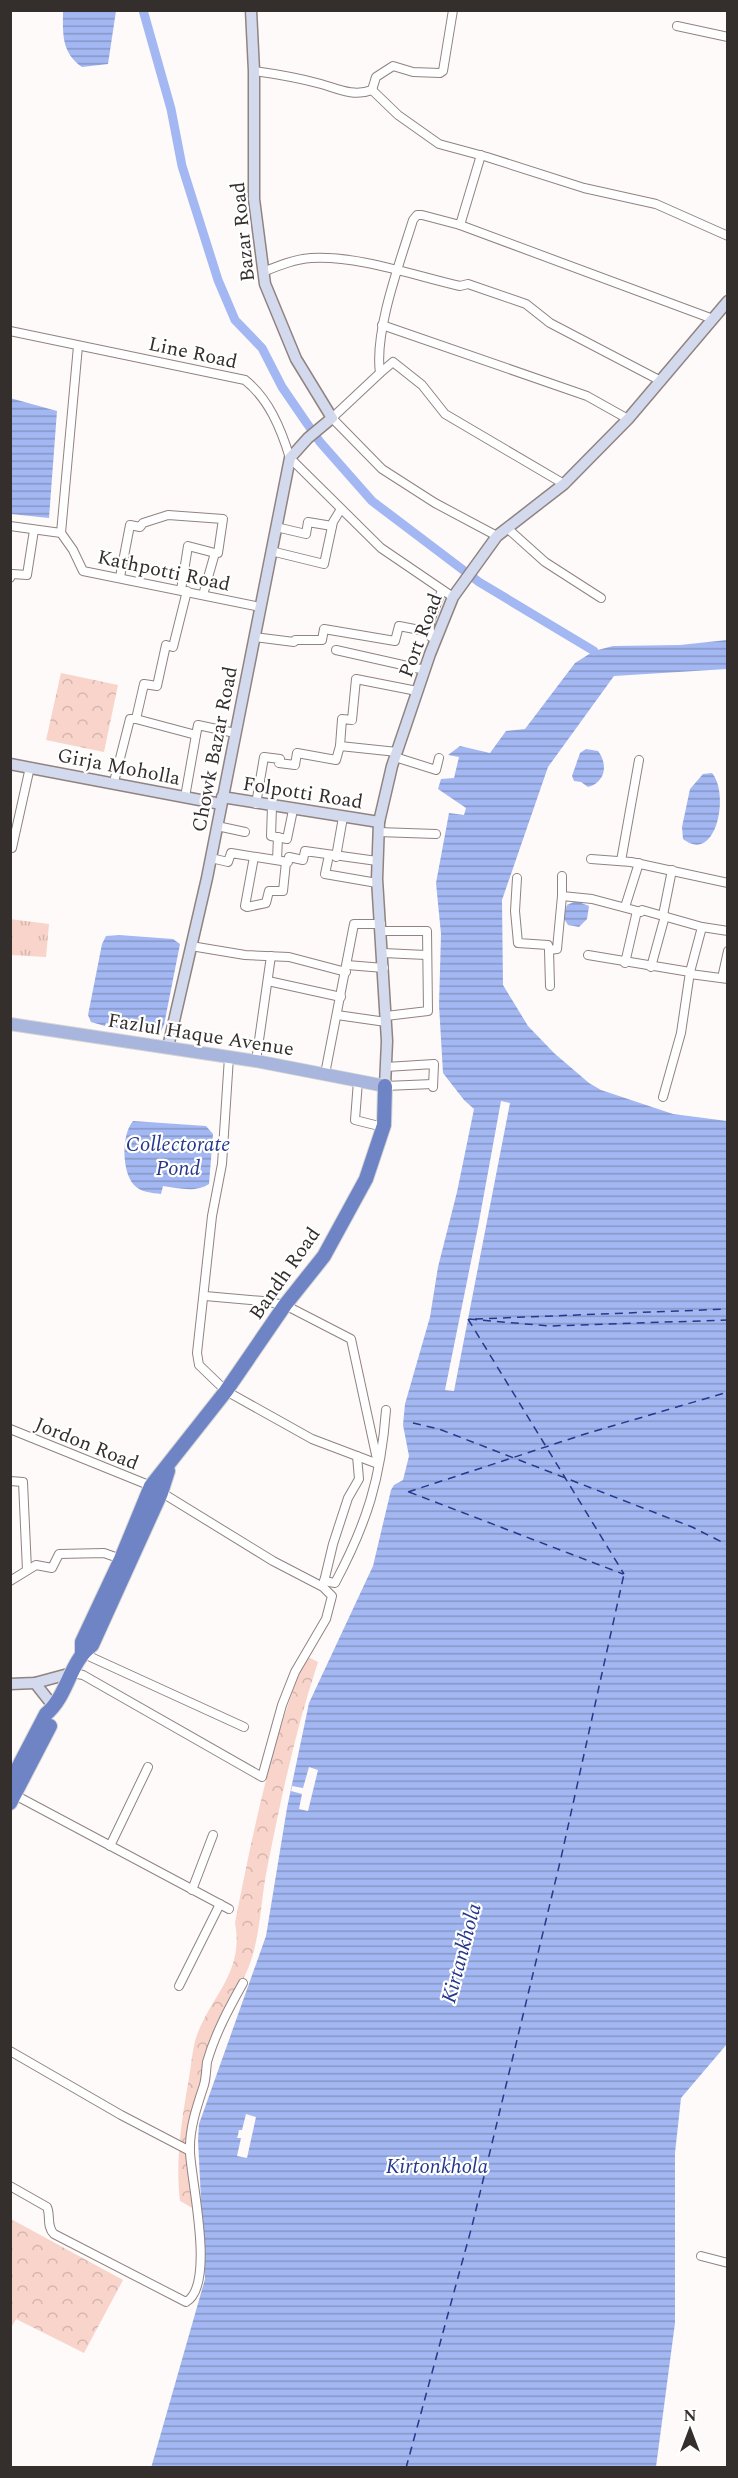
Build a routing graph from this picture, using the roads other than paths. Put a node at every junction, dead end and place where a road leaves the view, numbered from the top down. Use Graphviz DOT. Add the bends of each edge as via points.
graph roads {
  1 [pos="251,10"];
  2 [pos="453,10"];
  3 [pos="676,26"];
  4 [pos="728,37"];
  5 [pos="254,71"];
  6 [pos="372,90"];
  7 [pos="481,155"];
  8 [pos="460,225"];
  9 [pos="728,236"];
  10 [pos="397,271"];
  11 [pos="263,272"];
  12 [pos="728,301"];
  13 [pos="713,319"];
  14 [pos="382,325"];
  15 [pos="10,331"];
  16 [pos="78,346"];
  17 [pos="380,373"];
  18 [pos="661,381"];
  19 [pos="332,418"];
  20 [pos="628,419"];
  21 [pos="290,458"];
  22 [pos="564,484"];
  23 [pos="341,509"];
  24 [pos="10,526"];
  25 [pos="332,526"];
  26 [pos="276,527"];
  27 [pos="507,528"];
  28 [pos="34,530"];
  29 [pos="61,533"];
  30 [pos="496,536"];
  31 [pos="271,551"];
  32 [pos="215,553"];
  33 [pos="120,577"];
  34 [pos="10,578"];
  35 [pos="184,590"];
  36 [pos="442,590"];
  37 [pos="454,594"];
  38 [pos="203,595"];
  39 [pos="601,598"];
  40 [pos="260,607"];
  41 [pos="430,632"];
  42 [pos="254,637"];
  43 [pos="434,645"];
  44 [pos="336,650"];
  45 [pos="425,670"];
  46 [pos="417,691"];
  47 [pos="136,719"];
  48 [pos="235,733"];
  49 [pos="196,735"];
  50 [pos="340,746"];
  51 [pos="396,754"];
  52 [pos="439,758"];
  53 [pos="639,760"];
  54 [pos="10,764"];
  55 [pos="30,767"];
  56 [pos="114,782"];
  57 [pos="184,797"];
  58 [pos="222,801"];
  59 [pos="256,804"];
  60 [pos="272,807"];
  61 [pos="293,810"];
  62 [pos="343,817"];
  63 [pos="217,825"];
  64 [pos="378,827"];
  65 [pos="245,832"];
  66 [pos="436,834"];
  67 [pos="278,837"];
  68 [pos="10,848"];
  69 [pos="332,856"];
  70 [pos="254,857"];
  71 [pos="211,858"];
  72 [pos="591,859"];
  73 [pos="277,860"];
  74 [pos="378,861"];
  75 [pos="621,861"];
  76 [pos="286,862"];
  77 [pos="639,863"];
  78 [pos="672,870"];
  79 [pos="562,876"];
  80 [pos="517,878"];
  81 [pos="377,883"];
  82 [pos="728,883"];
  83 [pos="562,896"];
  84 [pos="626,907"];
  85 [pos="637,911"];
  86 [pos="664,915"];
  87 [pos="702,927"];
  88 [pos="381,928"];
  89 [pos="728,931"];
  90 [pos="191,946"];
  91 [pos="549,950"];
  92 [pos="728,951"];
  93 [pos="383,953"];
  94 [pos="426,955"];
  95 [pos="588,955"];
  96 [pos="271,956"];
  97 [pos="625,963"];
  98 [pos="651,967"];
  99 [pos="384,968"];
  100 [pos="347,969"];
  101 [pos="690,973"];
  102 [pos="724,979"];
  103 [pos="268,981"];
  104 [pos="550,986"];
  105 [pos="341,997"];
  106 [pos="337,1015"];
  107 [pos="386,1019"];
  108 [pos="10,1024"];
  109 [pos="168,1047"];
  110 [pos="229,1057"];
  111 [pos="256,1061"];
  112 [pos="386,1067"];
  113 [pos="325,1074"];
  114 [pos="358,1081"];
  115 [pos="385,1086"];
  116 [pos="663,1097"];
  117 [pos="383,1126"];
  118 [pos="204,1296"];
  119 [pos="285,1305"];
  120 [pos="226,1391"];
  121 [pos="386,1410"];
  122 [pos="10,1429"];
  123 [pos="357,1456"];
  124 [pos="378,1464"];
  125 [pos="10,1480"];
  126 [pos="156,1490"];
  127 [pos="121,1559"];
  128 [pos="27,1570"];
  129 [pos="10,1581"];
  130 [pos="323,1584"];
  131 [pos="82,1653"];
  132 [pos="72,1673"];
  133 [pos="35,1683"];
  134 [pos="10,1684"];
  135 [pos="54,1707"];
  136 [pos="244,1728"];
  137 [pos="148,1767"];
  138 [pos="12,1794"];
  139 [pos="213,1835"];
  140 [pos="110,1846"];
  141 [pos="192,1890"];
  142 [pos="220,1904"];
  143 [pos="229,1909"];
  144 [pos="243,1983"];
  145 [pos="179,1986"];
  146 [pos="10,2051"];
  147 [pos="190,2151"];
  148 [pos="10,2186"];
  149 [pos="701,2256"];
  150 [pos="728,2263"];
  1 -- 5 [label="main road, Bazar Road"];
  2 -- 6 [label="street" via="443,71 412,72 393,66 376,77"];
  3 -- 4 [label="street"];
  5 -- 6 [label="street" via="336,90 363,94"];
  5 -- 11 [label="main road, Bazar Road" via="254,199"];
  6 -- 7 [label="street" via="428,138 449,148"];
  7 -- 8 [label="street"];
  7 -- 9 [label="street" via="584,188 656,204"];
  8 -- 10 [label="street" via="417,215"];
  8 -- 13 [label="street"];
  10 -- 11 [label="street" via="309,258"];
  10 -- 14 [label="street"];
  10 -- 18 [label="street" via="460,286 468,284 526,304 550,323"];
  11 -- 19 [label="main road, Bazar Road" via="296,359"];
  12 -- 13 [label="main road, Port Road"];
  13 -- 18 [label="main road, Port Road"];
  14 -- 17 [label="street"];
  14 -- 20 [label="street" via="587,396"];
  15 -- 16 [label="street, Line Road"];
  16 -- 21 [label="street, Line Road" via="245,380 259,392 271,412"];
  16 -- 29 [label="street"];
  17 -- 19 [label="street"];
  17 -- 22 [label="street" via="393,362 422,385 445,414"];
  18 -- 20 [label="main road, Port Road"];
  19 -- 21 [label="main road"];
  19 -- 30 [label="street" via="382,469"];
  20 -- 22 [label="main road, Port Road"];
  21 -- 23 [label="street, Line Road"];
  21 -- 26 [label="main road, Chowk Bazar Road"];
  22 -- 27 [label="main road, Port Road"];
  23 -- 25 [label="street"];
  23 -- 36 [label="street, Line Road" via="381,548"];
  24 -- 28 [label="street"];
  25 -- 26 [label="street" via="308,522 306,534"];
  25 -- 31 [label="street" via="324,564"];
  26 -- 31 [label="main road, Chowk Bazar Road"];
  27 -- 30 [label="main road, Port Road"];
  27 -- 39 [label="street" via="545,562"];
  28 -- 29 [label="street"];
  28 -- 34 [label="street" via="27,575 12,574"];
  29 -- 33 [label="street, Kathpotti Road" via="83,571"];
  30 -- 37 [label="main road, Port Road"];
  31 -- 40 [label="main road, Chowk Bazar Road"];
  32 -- 33 [label="street" via="223,519 168,515 140,527 129,525"];
  32 -- 35 [label="street" via="188,546"];
  32 -- 38 [label="street"];
  33 -- 35 [label="street, Kathpotti Road"];
  35 -- 38 [label="street, Kathpotti Road"];
  35 -- 47 [label="street" via="173,647 166,645 157,686 144,684"];
  36 -- 37 [label="street, Line Road"];
  36 -- 41 [label="street" via="430,620"];
  37 -- 43 [label="main road, Port Road"];
  38 -- 40 [label="street, Kathpotti Road"];
  40 -- 42 [label="main road, Chowk Bazar Road"];
  41 -- 42 [label="street" via="399,626 395,641 324,629 322,640 294,642"];
  41 -- 43 [label="street"];
  42 -- 48 [label="main road, Chowk Bazar Road"];
  43 -- 45 [label="main road, Port Road"];
  44 -- 45 [label="street"];
  45 -- 46 [label="main road, Port Road"];
  46 -- 50 [label="street" via="356,679 352,720 342,719"];
  46 -- 51 [label="main road, Port Road"];
  47 -- 49 [label="street"];
  47 -- 56 [label="street" via="130,719"];
  48 -- 49 [label="street" via="198,725"];
  48 -- 58 [label="main road, Chowk Bazar Road"];
  49 -- 57 [label="street"];
  50 -- 51 [label="street"];
  50 -- 59 [label="street" via="336,760 297,753 295,765 264,757"];
  51 -- 52 [label="street" via="436,770"];
  51 -- 64 [label="main road, Port Road"];
  53 -- 75 [label="street"];
  54 -- 55 [label="main road, Girja Moholla"];
  55 -- 56 [label="main road, Girja Moholla"];
  55 -- 68 [label="street"];
  56 -- 57 [label="main road, Girja Moholla"];
  57 -- 58 [label="main road, Girja Moholla"];
  58 -- 59 [label="main road, Folpotti Road"];
  58 -- 63 [label="main road, Chowk Bazar Road"];
  59 -- 60 [label="main road, Folpotti Road"];
  60 -- 61 [label="main road, Folpotti Road"];
  60 -- 67 [label="street" via="271,836"];
  61 -- 62 [label="main road, Folpotti Road"];
  61 -- 67 [label="street" via="287,839"];
  62 -- 64 [label="main road, Folpotti Road"];
  62 -- 69 [label="street"];
  63 -- 65 [label="street"];
  63 -- 71 [label="main road, Chowk Bazar Road"];
  64 -- 66 [label="street"];
  64 -- 74 [label="main road, Port Road"];
  67 -- 73 [label="street"];
  69 -- 74 [label="street"];
  69 -- 76 [label="street" via="305,851 303,860 289,857"];
  69 -- 81 [label="street" via="325,874"];
  70 -- 71 [label="street" via="231,853 228,862"];
  70 -- 73 [label="street"];
  70 -- 76 [label="street" via="247,907 266,903 269,891 283,891"];
  71 -- 90 [label="main road, Chowk Bazar Road"];
  72 -- 75 [label="street"];
  73 -- 76 [label="street"];
  74 -- 81 [label="main road, Port Road"];
  75 -- 77 [label="street"];
  77 -- 78 [label="street"];
  77 -- 84 [label="street"];
  78 -- 82 [label="street"];
  78 -- 86 [label="street"];
  79 -- 83 [label="street"];
  80 -- 91 [label="street" via="518,943 548,945"];
  81 -- 88 [label="main road, Port Road"];
  83 -- 84 [label="street"];
  83 -- 91 [label="street" via="557,949"];
  84 -- 85 [label="street"];
  85 -- 86 [label="street"];
  85 -- 97 [label="street"];
  86 -- 87 [label="street"];
  86 -- 98 [label="street"];
  87 -- 89 [label="street"];
  87 -- 101 [label="street"];
  88 -- 93 [label="main road, Port Road"];
  88 -- 94 [label="street" via="427,931"];
  88 -- 100 [label="street" via="354,924"];
  90 -- 96 [label="street"];
  90 -- 109 [label="main road, Chowk Bazar Road"];
  91 -- 104 [label="street"];
  92 -- 102 [label="street"];
  93 -- 94 [label="street"];
  93 -- 99 [label="main road, Port Road"];
  94 -- 107 [label="street" via="428,1011"];
  95 -- 97 [label="street"];
  96 -- 100 [label="street"];
  96 -- 103 [label="street"];
  97 -- 98 [label="street"];
  98 -- 101 [label="street"];
  99 -- 100 [label="street"];
  99 -- 107 [label="main road, Port Road"];
  100 -- 105 [label="street"];
  101 -- 102 [label="street"];
  101 -- 116 [label="street" via="681,1033"];
  103 -- 105 [label="street"];
  103 -- 111 [label="street"];
  105 -- 106 [label="street"];
  106 -- 107 [label="street"];
  106 -- 113 [label="street"];
  107 -- 112 [label="main road, Port Road"];
  108 -- 109 [label="main road, Fazlul Haque Avenue"];
  109 -- 110 [label="main road, Fazlul Haque Avenue"];
  110 -- 111 [label="main road, Fazlul Haque Avenue"];
  110 -- 118 [label="street" via="222,1164"];
  111 -- 113 [label="main road, Fazlul Haque Avenue"];
  112 -- 115 [label="main road, Port Road"];
  112 -- 115 [label="street" via="434,1064 433,1086"];
  113 -- 114 [label="main road, Fazlul Haque Avenue"];
  114 -- 115 [label="main road, Fazlul Haque Avenue"];
  114 -- 117 [label="street" via="355,1120"];
  115 -- 117 [label="highway, Bandh Road"];
  117 -- 119 [label="highway, Bandh Road" via="366,1179 324,1256"];
  118 -- 119 [label="street"];
  118 -- 120 [label="street" via="199,1365"];
  119 -- 120 [label="highway, Bandh Road"];
  119 -- 124 [label="street" via="351,1339"];
  120 -- 123 [label="street" via="312,1438"];
  120 -- 126 [label="highway, Bandh Road" via="170,1463"];
  121 -- 124 [label="street"];
  122 -- 126 [label="street, Jordon Road"];
  123 -- 124 [label="street"];
  123 -- 130 [label="street" via="359,1479 348,1498"];
  124 -- 130 [label="street" via="376,1486 354,1547 335,1583"];
  125 -- 128 [label="street" via="23,1482"];
  126 -- 127 [label="highway, Bandh Road"];
  126 -- 130 [label="street, Jordon Road" via="273,1560"];
  126 -- 131 [label="highway, Bandh Road" via="92,1646"];
  127 -- 128 [label="street" via="104,1553 59,1554 52,1569 36,1565"];
  127 -- 131 [label="highway, Bandh Road" via="82,1642"];
  128 -- 129 [label="street"];
  130 -- 132 [label="street" via="332,1596 326,1619 295,1672 262,1778 83,1675"];
  131 -- 132 [label="highway, Bandh Road"];
  131 -- 136 [label="street"];
  132 -- 133 [label="main road"];
  132 -- 135 [label="highway, Bandh Road"];
  133 -- 134 [label="main road"];
  133 -- 135 [label="main road"];
  135 -- 138 [label="highway, Bandh Road" via="46,1714"];
  137 -- 140 [label="street"];
  138 -- 140 [label="street"];
  139 -- 141 [label="street"];
  140 -- 141 [label="street"];
  141 -- 142 [label="street"];
  142 -- 143 [label="street"];
  142 -- 145 [label="street"];
  144 -- 147 [label="street" via="207,2063 192,2122"];
  146 -- 147 [label="street"];
  147 -- 148 [label="street" via="199,2215 200,2269 193,2295 186,2302 54,2234 49,2227 47,2207"];
  149 -- 150 [label="street"];
}
